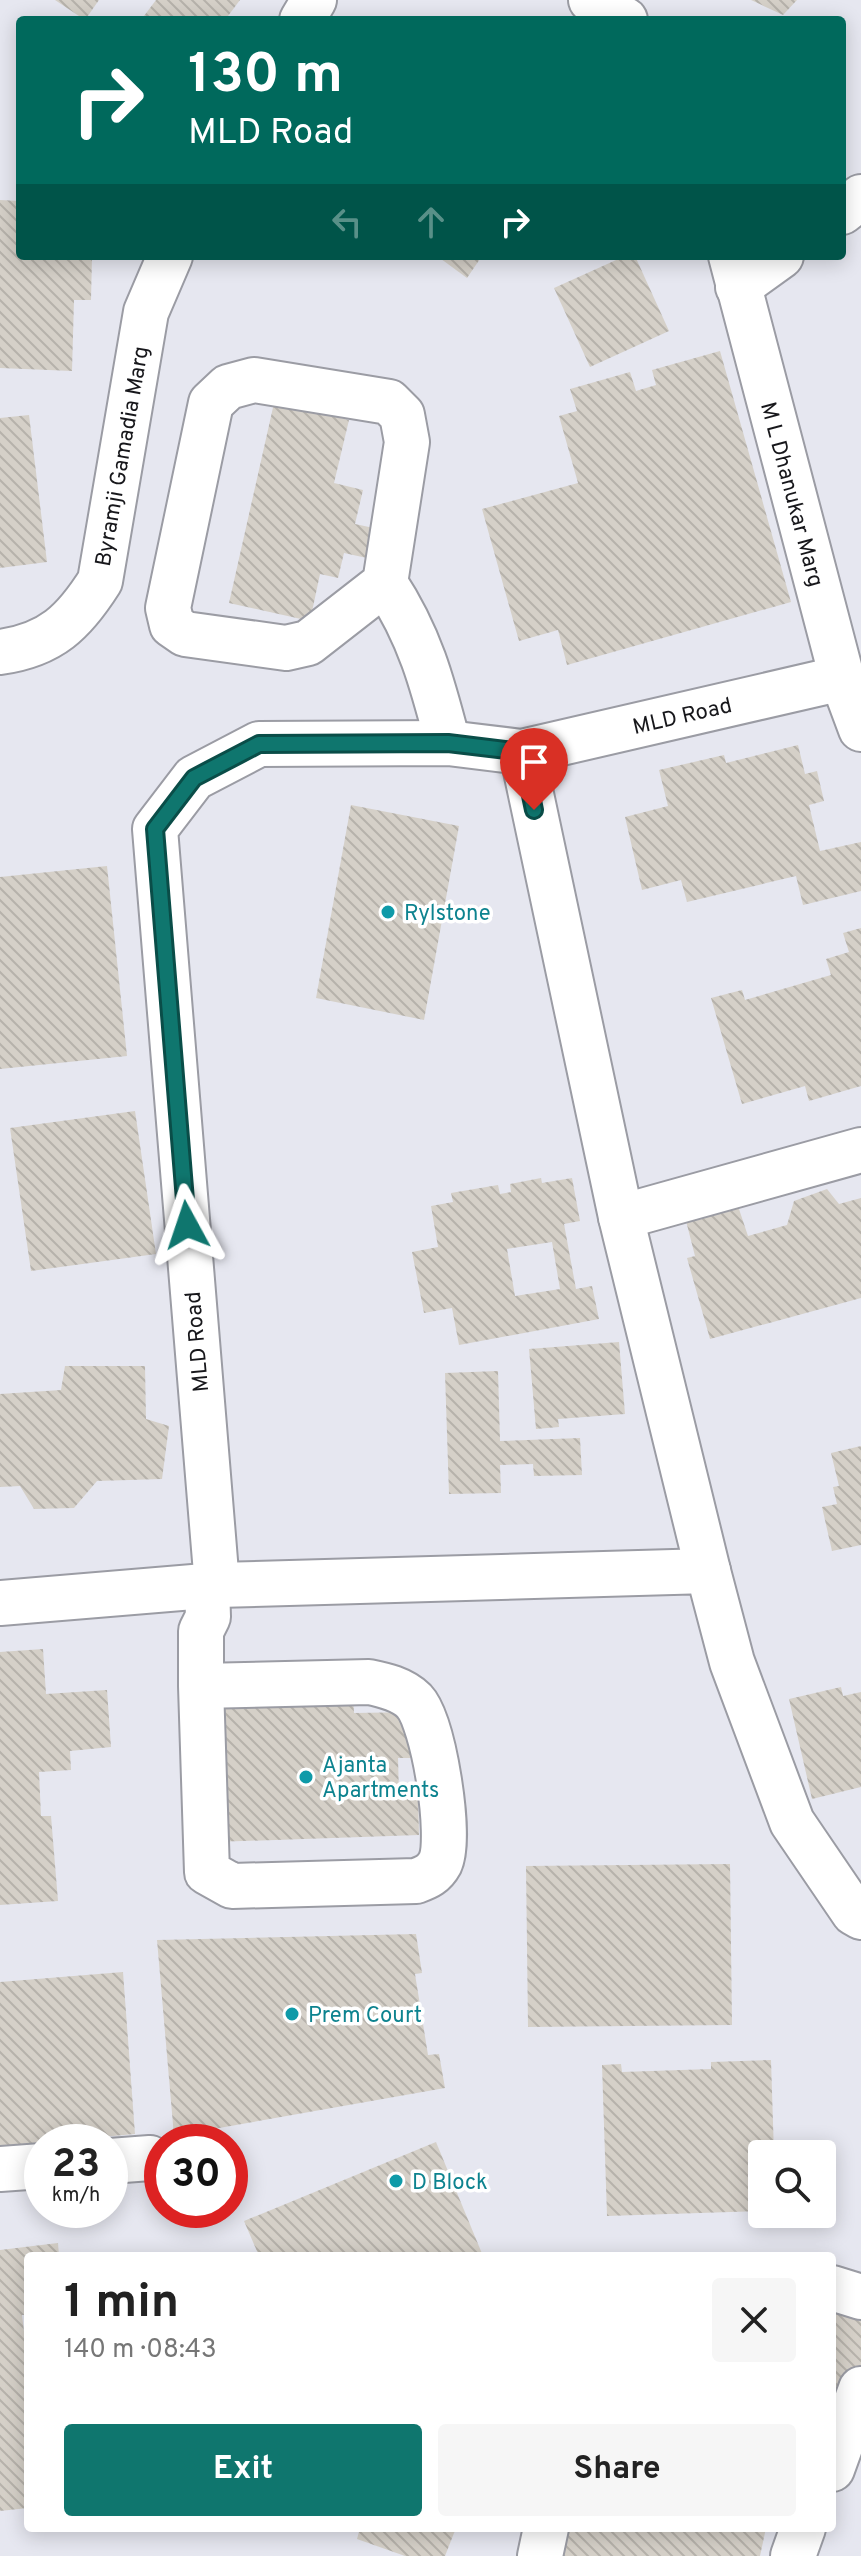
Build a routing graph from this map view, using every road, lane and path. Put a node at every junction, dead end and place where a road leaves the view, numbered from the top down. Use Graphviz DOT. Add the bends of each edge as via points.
graph roads {
  1 [pos="591,0"];
  2 [pos="618,16"];
  3 [pos="168,260"];
  4 [pos="768,260"];
  5 [pos="734,271"];
  6 [pos="385,583"];
  7 [pos="0,652"];
  8 [pos="842,678"];
  9 [pos="861,729"];
  10 [pos="448,743"];
  11 [pos="522,752"];
  12 [pos="861,1150"];
  13 [pos="621,1217"];
  14 [pos="708,1571"];
  15 [pos="206,1586"];
  16 [pos="0,1603"];
  17 [pos="201,1686"];
  18 [pos="861,1917"];
  19 [pos="24,2167"];
  20 [pos="0,2169"];
  21 [pos="836,2289"];
  22 [pos="861,2297"];
  23 [pos="861,2389"];
  24 [pos="836,2458"];
  25 [pos="545,2532"];
  26 [pos="802,2532"];
  27 [pos="540,2556"];
  28 [pos="793,2556"];
  1 -- 2 [label="street"];
  3 -- 7 [label="street, Byramji Gamadia Marg" via="146,312 100,581 78,615 50,637"];
  4 -- 5 [label="street"];
  5 -- 8 [label="street, M L Dhanukar Marg"];
  6 -- 6 [label="street" via="407,442 402,415 389,402 254,380 228,387 211,403 168,608 172,625 185,634 286,648 308,643"];
  6 -- 10 [label="street" via="410,621 427,662"];
  8 -- 9 [label="street, M L Dhanukar Marg"];
  8 -- 11 [label="street, MLD Road"];
  10 -- 11 [label="street, MLD Road"];
  10 -- 15 [label="street, MLD Road" via="259,744 194,778 155,829"];
  11 -- 13 [label="street"];
  12 -- 13 [label="street"];
  13 -- 14 [label="street"];
  14 -- 15 [label="street"];
  14 -- 18 [label="street" via="732,1662 792,1822"];
  15 -- 16 [label="street"];
  15 -- 17 [label="street, MLD Road"];
  17 -- 17 [label="street, MLD Road" via="207,1872 232,1886 416,1881 431,1875 442,1857 440,1773 421,1711 412,1699 390,1686 369,1682"];
  19 -- 20 [label="street"];
  21 -- 22 [label="street"];
  23 -- 24 [label="street"];
  25 -- 27 [label="street"];
  26 -- 28 [label="street"];
}
